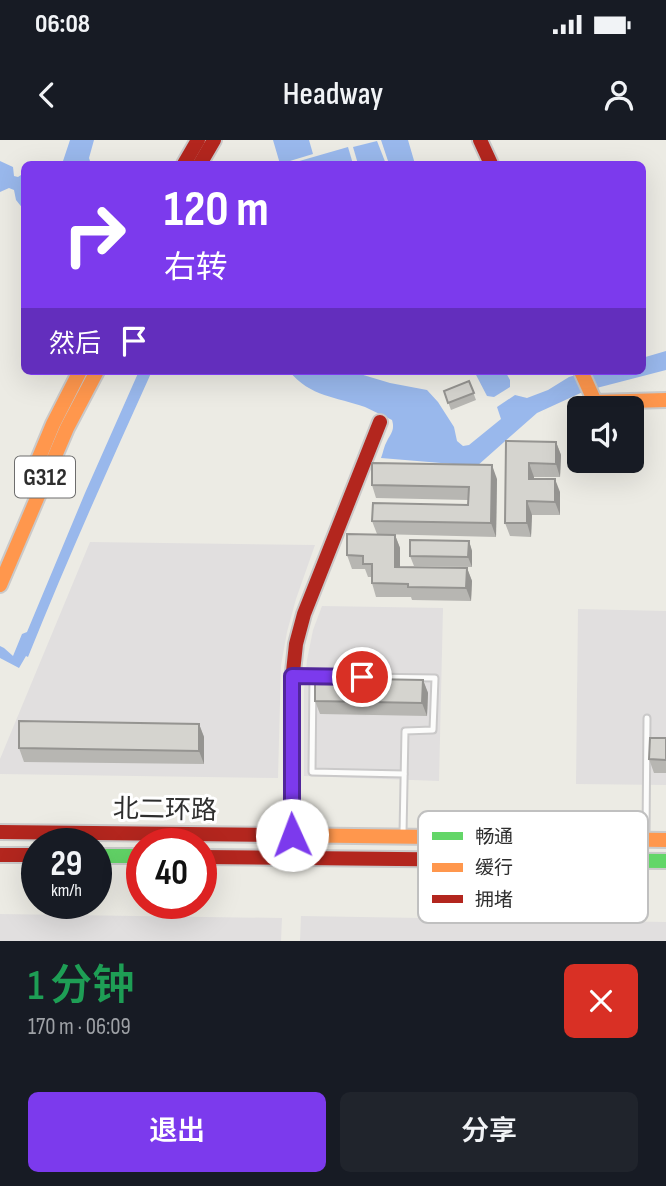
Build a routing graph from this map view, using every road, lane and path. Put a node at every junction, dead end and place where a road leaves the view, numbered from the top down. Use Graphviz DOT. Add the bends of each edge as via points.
graph roads {
  1 [pos="198,140"];
  2 [pos="214,140"];
  3 [pos="480,140"];
  4 [pos="186,161"];
  5 [pos="202,161"];
  6 [pos="490,161"];
  7 [pos="78,375"];
  8 [pos="95,375"];
  9 [pos="583,375"];
  10 [pos="666,400"];
  11 [pos="380,422"];
  12 [pos="0,551"];
  13 [pos="0,585"];
  14 [pos="292,676"];
  15 [pos="313,676"];
  16 [pos="647,718"];
  17 [pos="404,774"];
  18 [pos="646,811"];
  19 [pos="0,832"];
  20 [pos="292,835"];
  21 [pos="403,836"];
  22 [pos="418,836"];
  23 [pos="648,839"];
  24 [pos="666,840"];
  25 [pos="0,855"];
  26 [pos="21,855"];
  27 [pos="217,857"];
  28 [pos="292,858"];
  29 [pos="418,859"];
  30 [pos="648,861"];
  31 [pos="666,861"];
  1 -- 4 [label="main road"];
  2 -- 5 [label="main road"];
  3 -- 6 [label="main road"];
  7 -- 12 [label="main road, G312"];
  8 -- 13 [label="main road, G312" via="37,494"];
  9 -- 10 [label="main road" via="595,402"];
  11 -- 14 [label="main road" via="304,614"];
  14 -- 15 [label="lane"];
  14 -- 20 [label="main road"];
  15 -- 17 [label="lane" via="312,772"];
  15 -- 17 [label="lane" via="435,678 433,730 405,731"];
  16 -- 18 [label="lane"];
  17 -- 21 [label="lane"];
  19 -- 20 [label="main road, 北二环路"];
  20 -- 21 [label="main road, 北二环路"];
  20 -- 28 [label="main road"];
  21 -- 22 [label="main road, 北二环路"];
  23 -- 24 [label="main road, 北二环路"];
  25 -- 26 [label="main road"];
  27 -- 28 [label="main road, 北二环路"];
  28 -- 29 [label="main road, 北二环路"];
  30 -- 31 [label="main road, 北二环路"];
}
